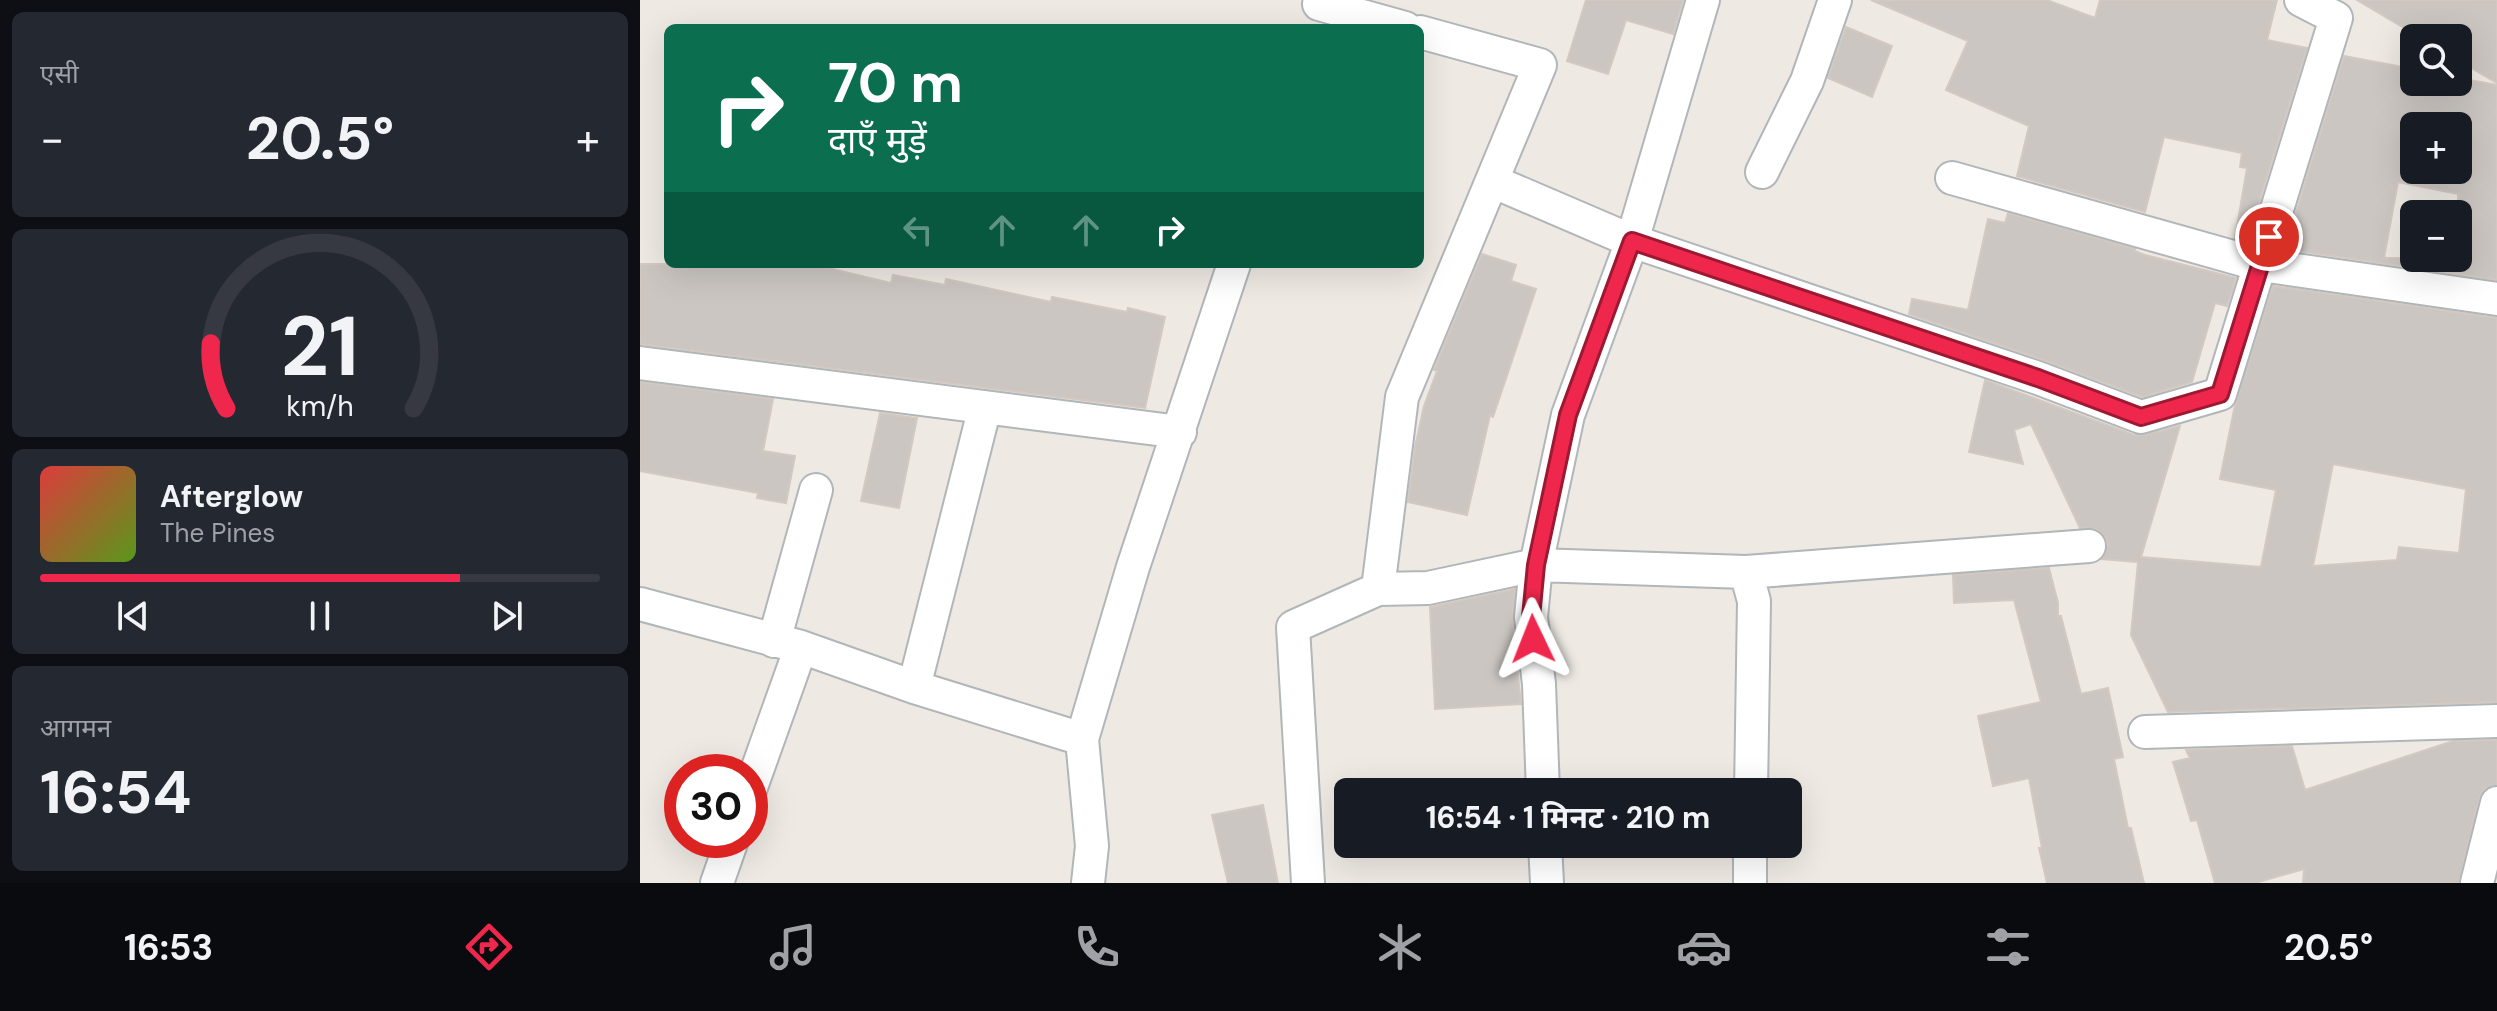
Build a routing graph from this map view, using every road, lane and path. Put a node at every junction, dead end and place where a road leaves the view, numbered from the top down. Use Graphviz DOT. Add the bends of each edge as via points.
graph roads {
  1 [pos="1703,0"];
  2 [pos="1835,0"];
  3 [pos="2301,0"];
  4 [pos="1317,11"];
  5 [pos="1384,24"];
  6 [pos="1424,33"];
  7 [pos="1762,172"];
  8 [pos="1952,178"];
  9 [pos="1492,181"];
  10 [pos="1632,241"];
  11 [pos="2261,265"];
  12 [pos="1233,268"];
  13 [pos="2497,299"];
  14 [pos="640,363"];
  15 [pos="985,407"];
  16 [pos="1180,432"];
  17 [pos="816,490"];
  18 [pos="2089,546"];
  19 [pos="1536,565"];
  20 [pos="1746,572"];
  21 [pos="1378,589"];
  22 [pos="640,604"];
  23 [pos="788,644"];
  24 [pos="914,687"];
  25 [pos="2497,721"];
  26 [pos="2145,732"];
  27 [pos="1082,739"];
  28 [pos="759,754"];
  29 [pos="1542,778"];
  30 [pos="1751,778"];
  31 [pos="2497,803"];
  32 [pos="726,858"];
  33 [pos="1546,858"];
  34 [pos="1750,858"];
  35 [pos="717,883"];
  36 [pos="1088,883"];
  37 [pos="1308,883"];
  38 [pos="1547,883"];
  39 [pos="1750,883"];
  40 [pos="2477,883"];
  1 -- 10 [label="street"];
  2 -- 7 [label="street" via="1807,81"];
  3 -- 11 [label="street" via="2336,18"];
  4 -- 5 [label="street"];
  6 -- 9 [label="street" via="1540,65"];
  8 -- 11 [label="street"];
  9 -- 10 [label="street"];
  9 -- 21 [label="street" via="1402,397"];
  10 -- 11 [label="street" via="2141,417 2220,394"];
  10 -- 19 [label="street" via="1568,415"];
  11 -- 13 [label="street"];
  12 -- 16 [label="street"];
  14 -- 15 [label="street"];
  15 -- 16 [label="street"];
  15 -- 24 [label="street"];
  16 -- 27 [label="street"];
  17 -- 23 [label="street"];
  18 -- 20 [label="street"];
  19 -- 20 [label="street"];
  19 -- 21 [label="street" via="1428,588"];
  19 -- 29 [label="street" via="1531,617"];
  20 -- 30 [label="street" via="1754,601"];
  21 -- 37 [label="street" via="1293,627"];
  22 -- 23 [label="street"];
  23 -- 24 [label="street"];
  23 -- 28 [label="street"];
  24 -- 27 [label="street"];
  25 -- 26 [label="street"];
  27 -- 36 [label="street" via="1092,846"];
  31 -- 40 [label="street"];
  32 -- 35 [label="street"];
  33 -- 38 [label="street"];
  34 -- 39 [label="street"];
}
